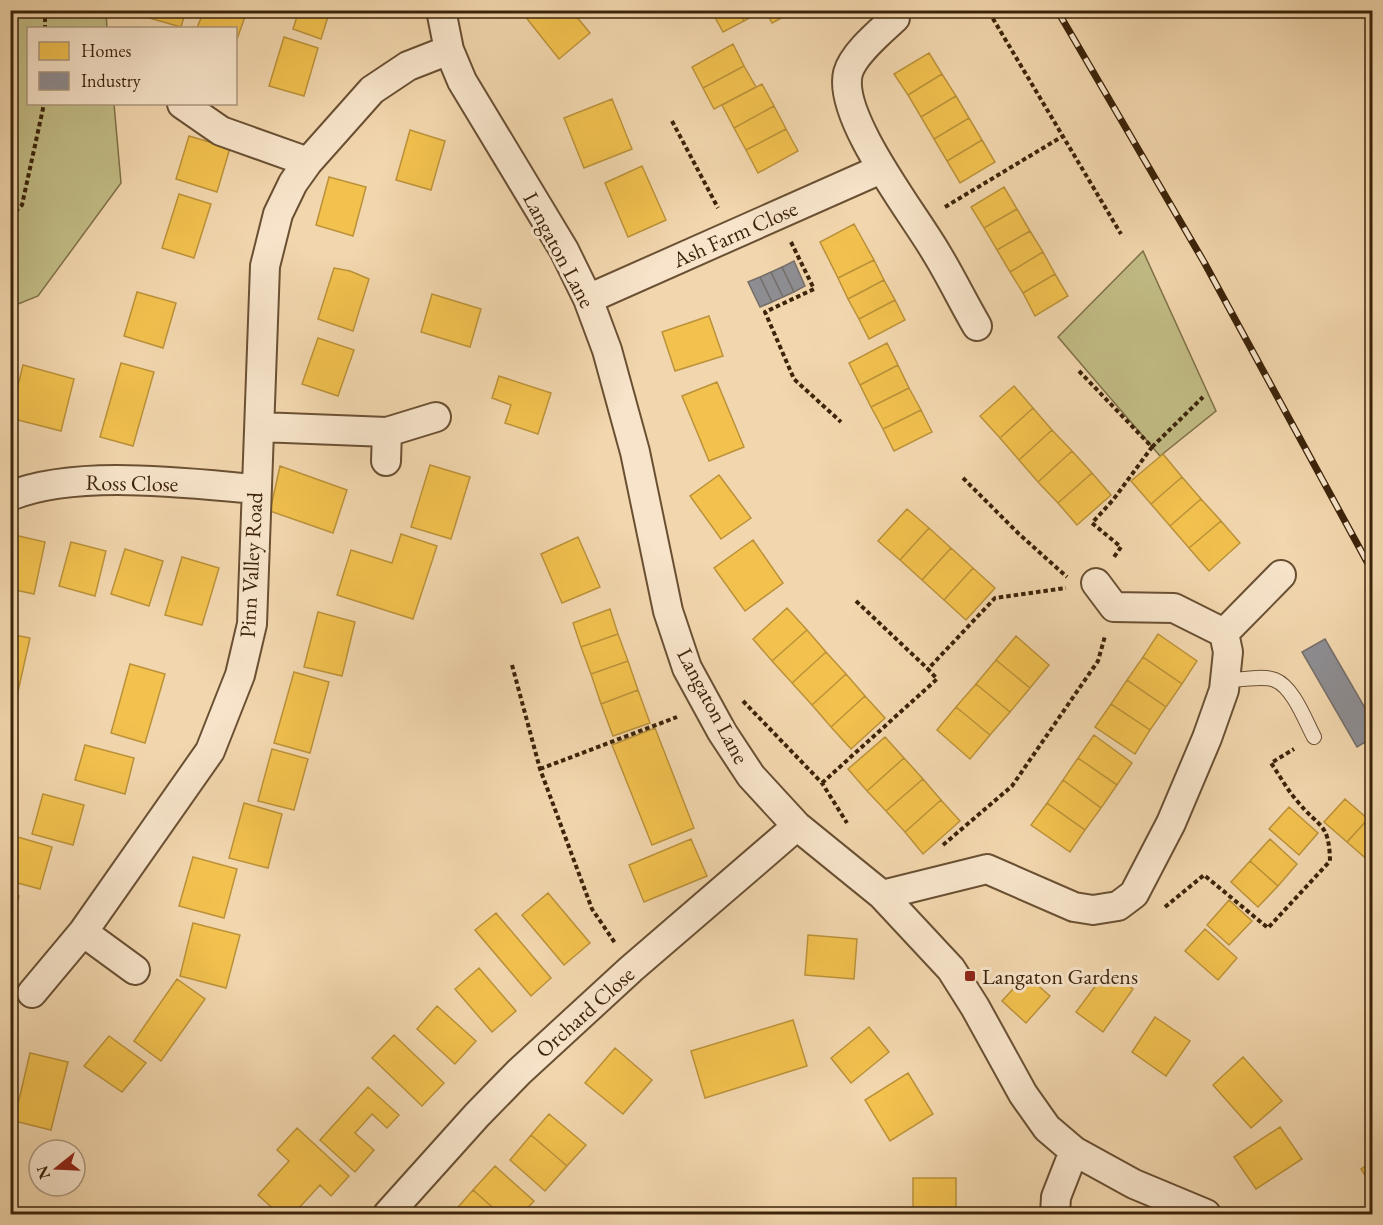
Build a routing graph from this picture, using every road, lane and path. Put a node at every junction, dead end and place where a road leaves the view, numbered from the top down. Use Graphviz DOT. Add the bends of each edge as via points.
graph roads {
  1 [pos="45,10"];
  2 [pos="441,10"];
  3 [pos="989,12"];
  4 [pos="897,14"];
  5 [pos="45,27"];
  6 [pos="449,50"];
  7 [pos="44,105"];
  8 [pos="183,105"];
  9 [pos="672,122"];
  10 [pos="1063,136"];
  11 [pos="308,162"];
  12 [pos="881,169"];
  13 [pos="778,215"];
  14 [pos="10,217"];
  15 [pos="918,224"];
  16 [pos="1121,234"];
  17 [pos="732,235"];
  18 [pos="588,299"];
  19 [pos="976,326"];
  20 [pos="1079,371"];
  21 [pos="1203,398"];
  22 [pos="436,417"];
  23 [pos="841,423"];
  24 [pos="260,427"];
  25 [pos="387,432"];
  26 [pos="1152,447"];
  27 [pos="386,461"];
  28 [pos="963,478"];
  29 [pos="256,489"];
  30 [pos="10,496"];
  31 [pos="1281,575"];
  32 [pos="1087,584"];
  33 [pos="856,602"];
  34 [pos="1114,607"];
  35 [pos="1224,633"];
  36 [pos="512,665"];
  37 [pos="928,669"];
  38 [pos="1224,681"];
  39 [pos="739,696"];
  40 [pos="708,705"];
  41 [pos="1314,737"];
  42 [pos="540,768"];
  43 [pos="822,783"];
  44 [pos="797,826"];
  45 [pos="853,833"];
  46 [pos="939,849"];
  47 [pos="882,895"];
  48 [pos="1162,910"];
  49 [pos="83,932"];
  50 [pos="631,969"];
  51 [pos="135,970"];
  52 [pos="32,993"];
  53 [pos="1074,1151"];
  54 [pos="388,1215"];
  55 [pos="1055,1215"];
  56 [pos="1206,1215"];
  1 -- 5 [label="path"];
  2 -- 6 [label="street, Langaton Lane"];
  3 -- 10 [label="path"];
  4 -- 12 [label="street" via="848,71 847,86 860,129"];
  6 -- 11 [label="street, Pinn Valley Road" via="408,66 372,90"];
  6 -- 18 [label="street, Langaton Lane" via="462,81 564,250"];
  7 -- 14 [label="path" via="22,205"];
  8 -- 11 [label="street" via="221,131"];
  9 -- 17 [label="path"];
  10 -- 15 [label="path"];
  10 -- 16 [label="path"];
  11 -- 24 [label="street, Pinn Valley Road" via="278,214 265,266"];
  12 -- 13 [label="street, Ash Farm Close"];
  12 -- 15 [label="street"];
  13 -- 17 [label="street, Ash Farm Close"];
  13 -- 23 [label="path" via="813,290 765,312 794,379"];
  15 -- 19 [label="street"];
  17 -- 18 [label="street, Ash Farm Close"];
  18 -- 40 [label="street, Langaton Lane" via="607,350 635,452 668,611 687,668"];
  20 -- 26 [label="path"];
  21 -- 26 [label="path"];
  22 -- 25 [label="street"];
  24 -- 25 [label="street"];
  24 -- 29 [label="street, Pinn Valley Road"];
  25 -- 27 [label="street"];
  26 -- 32 [label="path" via="1092,523 1121,547"];
  28 -- 32 [label="path" via="1018,533"];
  29 -- 30 [label="street, Ross Close" via="164,482 75,482"];
  29 -- 49 [label="street, Pinn Valley Road" via="252,624 240,675 210,751"];
  31 -- 35 [label="street"];
  32 -- 34 [label="street"];
  32 -- 37 [label="path" via="995,598"];
  33 -- 37 [label="path"];
  34 -- 35 [label="street" via="1174,608"];
  34 -- 46 [label="path" via="1098,662 1012,786"];
  35 -- 38 [label="street" via="1228,652"];
  36 -- 42 [label="path"];
  37 -- 43 [label="path" via="937,679"];
  38 -- 41 [label="lane" via="1275,679 1288,689"];
  38 -- 47 [label="street" via="1207,738 1171,823 1134,894 1118,906 1094,910 1074,907 987,869"];
  39 -- 43 [label="path"];
  40 -- 42 [label="path"];
  40 -- 44 [label="street, Langaton Lane" via="751,776"];
  41 -- 48 [label="path" via="1271,763 1298,802 1324,827 1330,842 1330,861 1268,928 1204,875"];
  42 -- 50 [label="path" via="592,909"];
  43 -- 45 [label="path"];
  44 -- 47 [label="street, Langaton Lane"];
  44 -- 50 [label="street, Orchard Close"];
  47 -- 53 [label="street, Langaton Lane" via="951,969 1023,1095 1047,1128"];
  49 -- 51 [label="street"];
  49 -- 52 [label="street, Pinn Valley Road"];
  50 -- 54 [label="street, Orchard Close" via="519,1072"];
  53 -- 55 [label="street" via="1056,1197"];
  53 -- 56 [label="street, Langaton Lane" via="1134,1184"];
}
